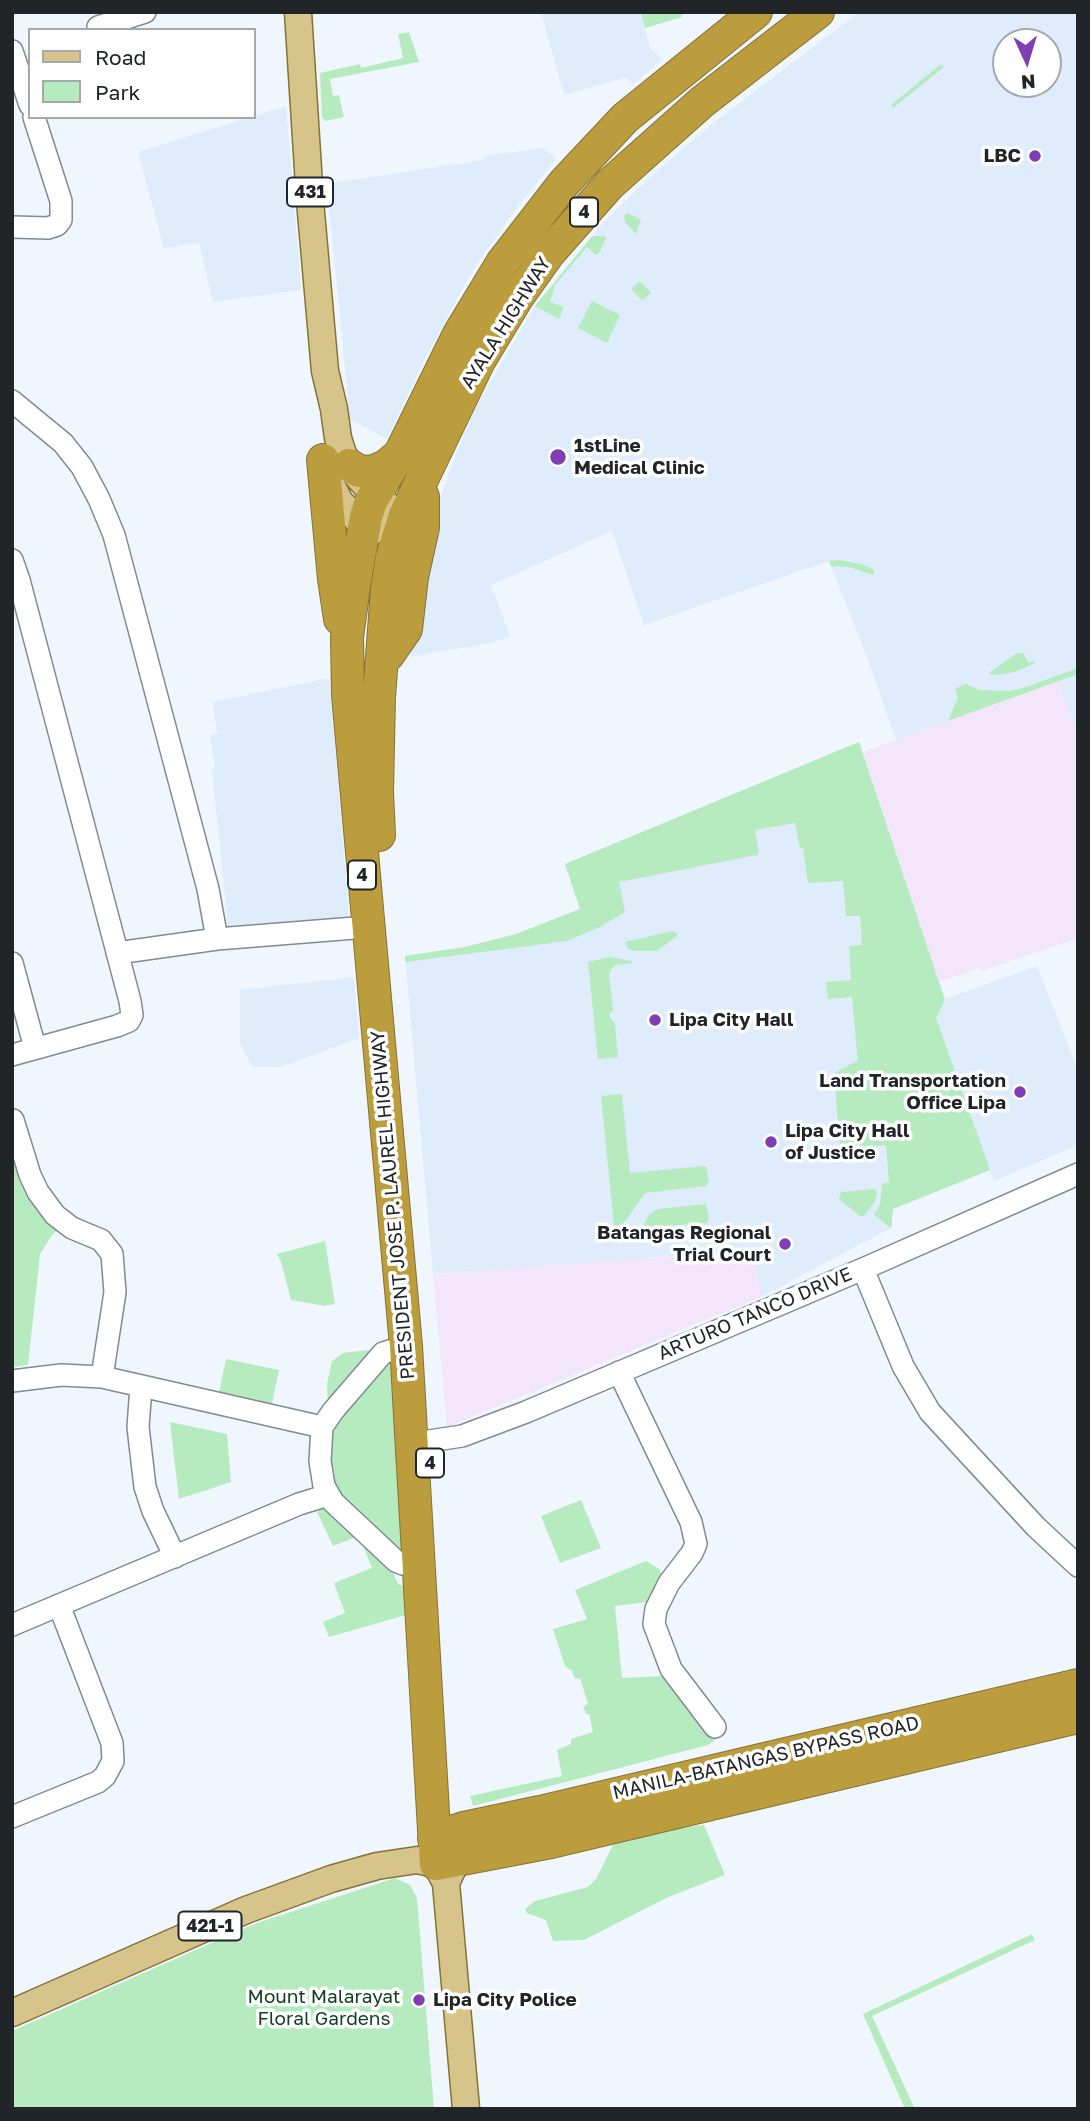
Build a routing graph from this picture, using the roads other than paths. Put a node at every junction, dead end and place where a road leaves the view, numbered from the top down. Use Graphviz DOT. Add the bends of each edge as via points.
graph roads {
  1 [pos="145,12"];
  2 [pos="298,12"];
  3 [pos="756,12"];
  4 [pos="818,12"];
  5 [pos="98,27"];
  6 [pos="12,51"];
  7 [pos="28,99"];
  8 [pos="35,119"];
  9 [pos="12,227"];
  10 [pos="12,401"];
  11 [pos="400,454"];
  12 [pos="336,462"];
  13 [pos="426,475"];
  14 [pos="375,495"];
  15 [pos="365,525"];
  16 [pos="400,529"];
  17 [pos="12,560"];
  18 [pos="351,606"];
  19 [pos="385,608"];
  20 [pos="346,648"];
  21 [pos="382,669"];
  22 [pos="367,927"];
  23 [pos="217,939"];
  24 [pos="117,953"];
  25 [pos="12,962"];
  26 [pos="35,1048"];
  27 [pos="12,1055"];
  28 [pos="13,1120"];
  29 [pos="1078,1174"];
  30 [pos="863,1269"];
  31 [pos="406,1346"];
  32 [pos="620,1372"];
  33 [pos="102,1377"];
  34 [pos="12,1381"];
  35 [pos="141,1387"];
  36 [pos="322,1427"];
  37 [pos="429,1441"];
  38 [pos="328,1495"];
  39 [pos="175,1558"];
  40 [pos="420,1564"];
  41 [pos="1078,1566"];
  42 [pos="59,1605"];
  43 [pos="12,1625"];
  44 [pos="1078,1685"];
  45 [pos="1078,1717"];
  46 [pos="715,1727"];
  47 [pos="12,1817"];
  48 [pos="440,1856"];
  49 [pos="12,2013"];
  50 [pos="466,2109"];
  1 -- 5 [label="street"];
  2 -- 12 [label="main road, 431" via="325,372 320,410"];
  3 -- 11 [label="highway, AYALA HIGHWAY / 4" via="625,118 526,230 479,299"];
  4 -- 13 [label="highway, AYALA HIGHWAY / 4" via="670,128 569,229 517,298 480,361"];
  6 -- 7 [label="street"];
  8 -- 9 [label="street" via="61,201 61,220 48,228"];
  10 -- 23 [label="street" via="63,443 82,467 114,535 208,889"];
  11 -- 12 [label="highway" via="372,472"];
  11 -- 14 [label="highway, 4"];
  12 -- 14 [label="main road"];
  12 -- 15 [label="main road, 431" via="330,483 340,502"];
  12 -- 20 [label="highway" via="335,592"];
  13 -- 16 [label="highway, AYALA HIGHWAY / 4"];
  13 -- 21 [label="highway" via="424,520 406,629"];
  14 -- 15 [label="highway, 4"];
  14 -- 16 [label="main road" via="396,513"];
  15 -- 16 [label="main road"];
  15 -- 18 [label="highway, PRESIDENT JOSE P. LAUREL HIGHWAY / 4"];
  16 -- 19 [label="highway, PRESIDENT JOSE P. LAUREL HIGHWAY / 4"];
  17 -- 24 [label="street"];
  18 -- 19 [label="highway" via="357,593 368,588 382,594"];
  18 -- 20 [label="highway, PRESIDENT JOSE P. LAUREL HIGHWAY / 4"];
  19 -- 21 [label="highway, PRESIDENT JOSE P. LAUREL HIGHWAY / 4"];
  20 -- 22 [label="highway, PRESIDENT JOSE P. LAUREL HIGHWAY / 4"];
  21 -- 37 [label="highway, PRESIDENT JOSE P. LAUREL HIGHWAY / 4" via="379,835"];
  22 -- 23 [label="street"];
  22 -- 31 [label="highway, PRESIDENT JOSE P. LAUREL HIGHWAY / 4"];
  23 -- 24 [label="street"];
  24 -- 26 [label="street" via="131,1001 129,1021"];
  25 -- 26 [label="street"];
  26 -- 27 [label="street"];
  28 -- 33 [label="street" via="30,1175 47,1205 65,1224 101,1240 113,1254 115,1292"];
  29 -- 30 [label="street, ARTURO TANCO DRIVE"];
  30 -- 32 [label="street, ARTURO TANCO DRIVE"];
  30 -- 41 [label="street" via="903,1366 930,1412"];
  31 -- 36 [label="street" via="383,1353"];
  31 -- 40 [label="highway, PRESIDENT JOSE P. LAUREL HIGHWAY / 4"];
  32 -- 37 [label="street, ARTURO TANCO DRIVE" via="472,1433"];
  32 -- 46 [label="street" via="691,1522 696,1544 669,1583 654,1624 671,1669"];
  33 -- 34 [label="street" via="35,1376"];
  33 -- 35 [label="street"];
  35 -- 36 [label="street"];
  35 -- 39 [label="street" via="138,1427 143,1478"];
  36 -- 38 [label="street" via="321,1470"];
  37 -- 48 [label="highway, PRESIDENT JOSE P. LAUREL HIGHWAY / 4"];
  38 -- 39 [label="street"];
  38 -- 40 [label="street" via="396,1560"];
  39 -- 42 [label="street"];
  40 -- 48 [label="highway, PRESIDENT JOSE P. LAUREL HIGHWAY / 4"];
  42 -- 43 [label="street"];
  42 -- 47 [label="street" via="112,1743 113,1761 98,1782"];
  44 -- 48 [label="highway, MANILA-BATANGAS BYPASS ROAD"];
  45 -- 48 [label="highway, MANILA-BATANGAS BYPASS ROAD" via="551,1842"];
  48 -- 49 [label="main road, 421-1" via="377,1866 246,1910"];
  48 -- 50 [label="main road, PRESIDENT JOSE P. LAUREL HIGHWAY / 4"];
}
